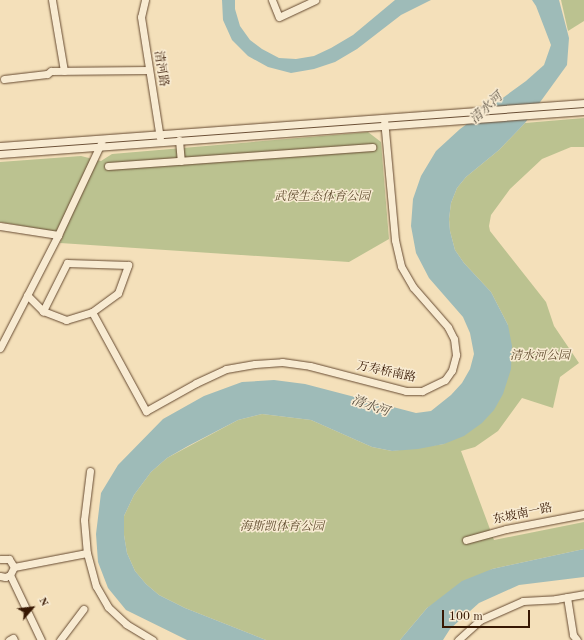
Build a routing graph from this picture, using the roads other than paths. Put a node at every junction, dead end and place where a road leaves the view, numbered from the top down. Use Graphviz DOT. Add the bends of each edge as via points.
graph roads {
  1 [pos="52,0"];
  2 [pos="145,0"];
  3 [pos="272,0"];
  4 [pos="315,0"];
  5 [pos="149,70"];
  6 [pos="64,71"];
  7 [pos="4,79"];
  8 [pos="584,103"];
  9 [pos="549,110"];
  10 [pos="584,111"];
  11 [pos="384,122"];
  12 [pos="160,138"];
  13 [pos="179,140"];
  14 [pos="101,143"];
  15 [pos="0,146"];
  16 [pos="372,147"];
  17 [pos="0,154"];
  18 [pos="181,161"];
  19 [pos="108,166"];
  20 [pos="0,226"];
  21 [pos="58,235"];
  22 [pos="28,295"];
  23 [pos="43,311"];
  24 [pos="92,312"];
  25 [pos="0,348"];
  26 [pos="90,471"];
  27 [pos="584,514"];
  28 [pos="466,540"];
  29 [pos="87,554"];
  30 [pos="0,559"];
  31 [pos="14,567"];
  32 [pos="10,575"];
  33 [pos="0,576"];
  34 [pos="584,594"];
  35 [pos="567,597"];
  36 [pos="83,609"];
  37 [pos="9,640"];
  38 [pos="14,640"];
  39 [pos="41,640"];
  40 [pos="60,640"];
  41 [pos="152,640"];
  42 [pos="458,640"];
  43 [pos="577,640"];
  1 -- 6 [label="street"];
  2 -- 5 [label="street, 清河路" via="140,17"];
  3 -- 4 [label="street" via="279,17"];
  5 -- 6 [label="street"];
  5 -- 12 [label="street, 清河路"];
  6 -- 7 [label="street"];
  8 -- 9 [label="street"];
  9 -- 10 [label="street"];
  9 -- 11 [label="street" via="467,120"];
  9 -- 11 [label="street" via="472,111"];
  11 -- 12 [label="street"];
  11 -- 13 [label="street"];
  11 -- 24 [label="street, 万寿桥南路" via="395,240 401,266 413,287 448,327 454,339 456,355 452,370 445,380 422,392 406,391 310,366 282,362 255,364 226,369 146,411"];
  12 -- 13 [label="street"];
  12 -- 14 [label="street"];
  13 -- 18 [label="street"];
  14 -- 15 [label="street"];
  14 -- 17 [label="street"];
  14 -- 21 [label="street"];
  16 -- 18 [label="street"];
  18 -- 19 [label="street"];
  20 -- 21 [label="street"];
  21 -- 22 [label="street"];
  22 -- 23 [label="street"];
  22 -- 25 [label="street"];
  23 -- 24 [label="street" via="66,320"];
  23 -- 24 [label="street" via="67,263 128,266 118,293"];
  26 -- 29 [label="street" via="84,520"];
  27 -- 28 [label="street, 东坡南一路" via="506,529"];
  29 -- 31 [label="street"];
  29 -- 41 [label="street" via="96,586 108,607 126,624"];
  30 -- 31 [label="street" via="9,559"];
  31 -- 32 [label="street"];
  32 -- 33 [label="street"];
  32 -- 39 [label="street"];
  34 -- 35 [label="street"];
  35 -- 42 [label="street" via="523,601 480,620"];
  35 -- 43 [label="street" via="573,635"];
  36 -- 40 [label="street"];
  37 -- 38 [label="street"];
}
